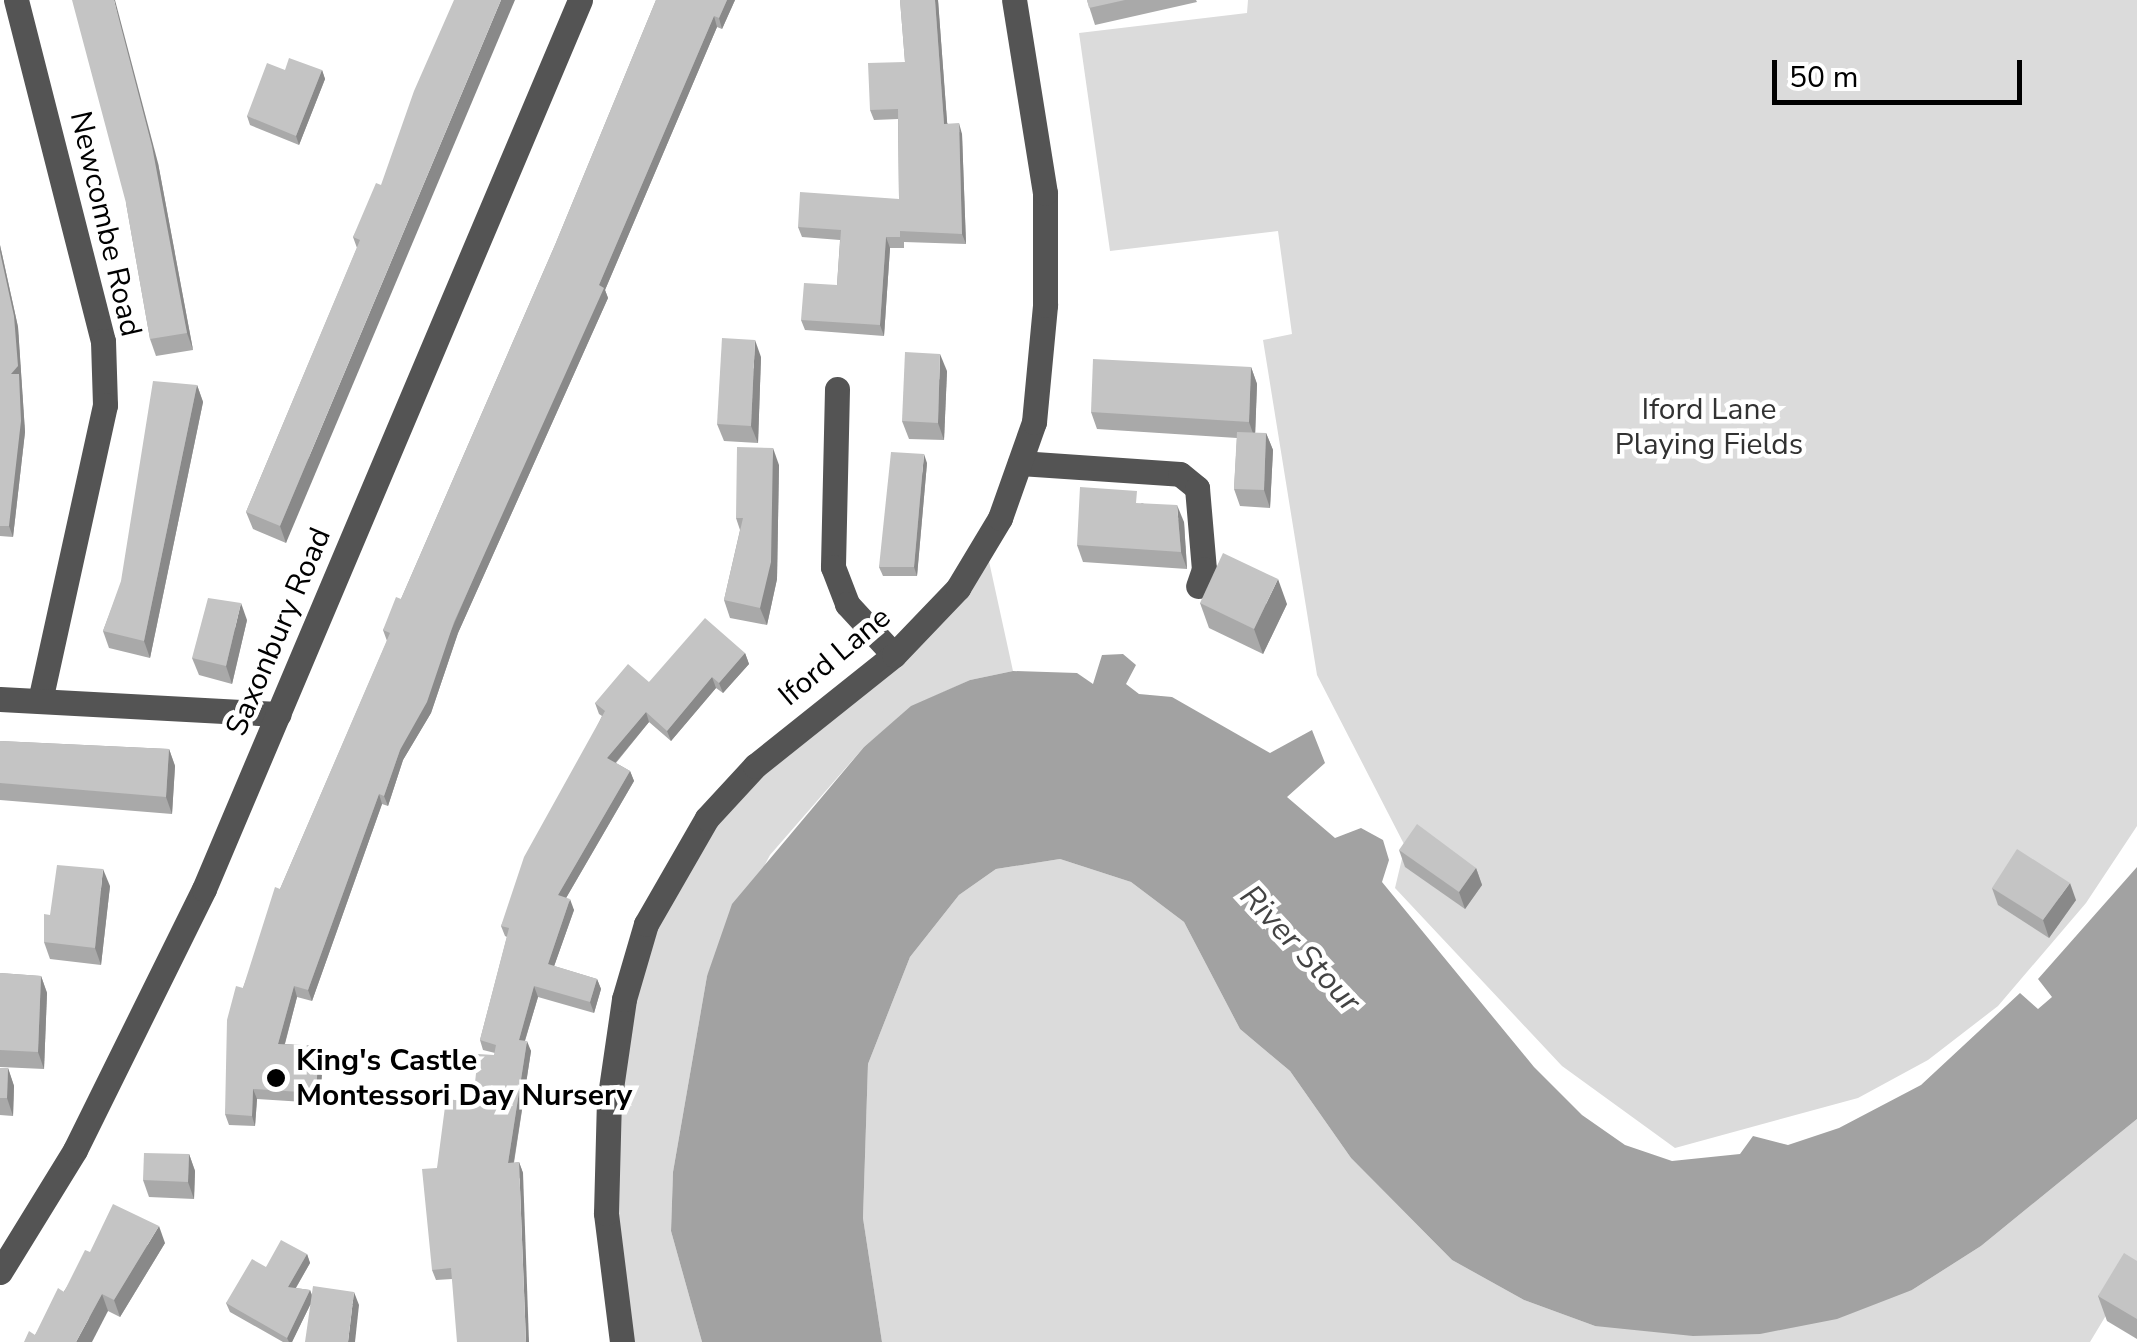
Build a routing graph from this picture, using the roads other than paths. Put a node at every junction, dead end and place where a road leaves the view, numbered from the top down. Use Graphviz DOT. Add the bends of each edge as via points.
graph roads {
  1 [pos="16,0"];
  2 [pos="580,0"];
  3 [pos="1014,0"];
  4 [pos="838,389"];
  5 [pos="1020,462"];
  6 [pos="1198,586"];
  7 [pos="894,655"];
  8 [pos="0,699"];
  9 [pos="40,700"];
  10 [pos="280,714"];
  11 [pos="0,1272"];
  12 [pos="622,1342"];
  1 -- 9 [label="street, Newcombe Road" via="103,341 105,404"];
  2 -- 10 [label="street, Saxonbury Road"];
  3 -- 5 [label="street, Iford Lane" via="1045,193 1034,422"];
  4 -- 7 [label="street" via="833,566 848,604"];
  5 -- 6 [label="street" via="1180,474 1197,488 1204,569"];
  5 -- 7 [label="street, Iford Lane" via="1000,518 958,588"];
  7 -- 12 [label="street, Iford Lane" via="756,766 708,818 646,924 624,999 609,1102 606,1213"];
  8 -- 9 [label="street"];
  9 -- 10 [label="street"];
  10 -- 11 [label="street, Saxonbury Road" via="124,1054"];
}
